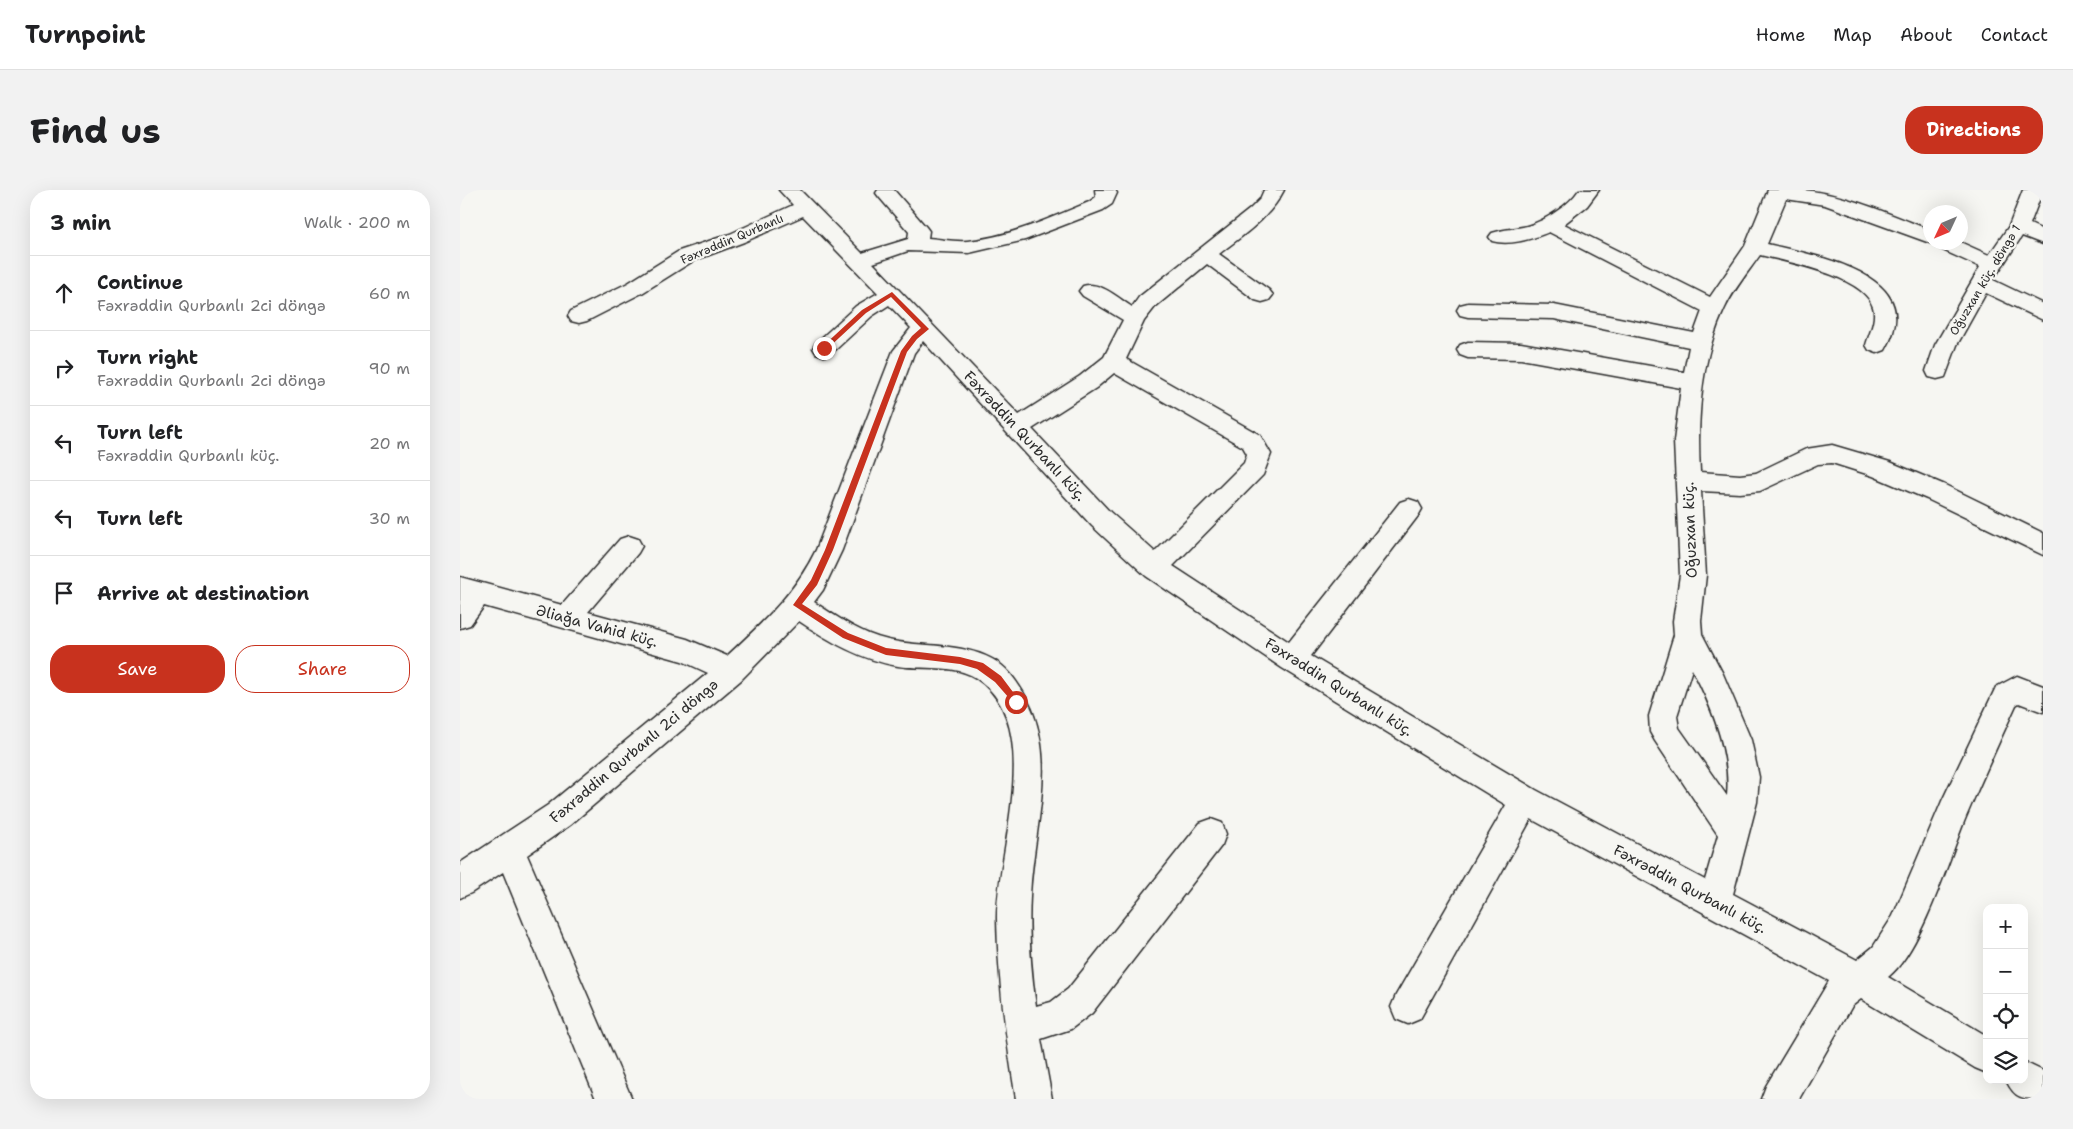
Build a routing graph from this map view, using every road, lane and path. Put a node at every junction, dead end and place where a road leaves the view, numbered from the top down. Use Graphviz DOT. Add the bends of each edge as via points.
graph roads {
  1 [pos="1105,190"];
  2 [pos="1274,190"];
  3 [pos="1590,190"];
  4 [pos="2033,190"];
  5 [pos="1779,191"];
  6 [pos="886,193"];
  7 [pos="1830,195"];
  8 [pos="797,198"];
  9 [pos="1549,224"];
  10 [pos="2019,226"];
  11 [pos="1923,234"];
  12 [pos="1499,237"];
  13 [pos="2043,238"];
  14 [pos="917,244"];
  15 [pos="1755,247"];
  16 [pos="1954,250"];
  17 [pos="1206,254"];
  18 [pos="860,261"];
  19 [pos="1987,274"];
  20 [pos="1090,292"];
  21 [pos="892,294"];
  22 [pos="1262,295"];
  23 [pos="1714,308"];
  24 [pos="1468,310"];
  25 [pos="2043,313"];
  26 [pos="580,316"];
  27 [pos="1135,318"];
  28 [pos="925,329"];
  29 [pos="1701,342"];
  30 [pos="1877,345"];
  31 [pos="824,348"];
  32 [pos="1468,350"];
  33 [pos="1113,362"];
  34 [pos="1937,371"];
  35 [pos="1693,382"];
  36 [pos="1018,427"];
  37 [pos="1688,481"];
  38 [pos="1409,509"];
  39 [pos="2043,545"];
  40 [pos="629,546"];
  41 [pos="1155,568"];
  42 [pos="469,591"];
  43 [pos="797,605"];
  44 [pos="460,617"];
  45 [pos="567,618"];
  46 [pos="1688,635"];
  47 [pos="1292,660"];
  48 [pos="731,670"];
  49 [pos="2043,699"];
  50 [pos="1525,800"];
  51 [pos="1734,832"];
  52 [pos="1211,834"];
  53 [pos="509,849"];
  54 [pos="460,882"];
  55 [pos="1715,903"];
  56 [pos="1858,979"];
  57 [pos="1408,1007"];
  58 [pos="1022,1027"];
  59 [pos="1983,1054"];
  60 [pos="2028,1083"];
  61 [pos="2043,1092"];
  62 [pos="614,1099"];
  63 [pos="1034,1099"];
  64 [pos="1779,1099"];
  1 -- 14 [label="street" via="1105,200 1096,206 1025,234 966,247"];
  2 -- 17 [label="street" via="1257,213"];
  3 -- 9 [label="street" via="1576,206"];
  4 -- 10 [label="street, Oğuzxan küç. döngə 1"];
  5 -- 7 [label="street, Oğuzxan küç."];
  5 -- 15 [label="street, Oğuzxan küç."];
  6 -- 14 [label="street" via="919,230"];
  7 -- 11 [label="street, Oğuzxan küç."];
  8 -- 18 [label="street, Fəxrəddin Qurbanlı küç."];
  8 -- 26 [label="street, Fəxrəddin Qurbanlı" via="737,238 686,256 635,288"];
  9 -- 12 [label="street" via="1533,231"];
  9 -- 23 [label="street"];
  10 -- 13 [label="street"];
  10 -- 19 [label="street, Oğuzxan küç. döngə 1"];
  14 -- 18 [label="street" via="896,247"];
  15 -- 23 [label="street, Oğuzxan küç."];
  15 -- 30 [label="street" via="1849,274 1864,283 1881,297 1885,309"];
  16 -- 19 [label="street"];
  17 -- 22 [label="street"];
  17 -- 27 [label="street" via="1147,302"];
  18 -- 21 [label="street, Fəxrəddin Qurbanlı küç."];
  19 -- 25 [label="street"];
  19 -- 34 [label="street, Oğuzxan küç. döngə 1" via="1946,345"];
  20 -- 27 [label="street"];
  21 -- 28 [label="street, Fəxrəddin Qurbanlı küç."];
  21 -- 31 [label="street" via="864,311"];
  23 -- 29 [label="street, Oğuzxan küç."];
  24 -- 29 [label="street" via="1554,312"];
  27 -- 33 [label="street"];
  28 -- 36 [label="street, Fəxrəddin Qurbanlı küç."];
  28 -- 43 [label="street, Fəxrəddin Qurbanlı 2ci döngə" via="904,351 829,550 814,582"];
  29 -- 35 [label="street, Oğuzxan küç."];
  32 -- 35 [label="street" via="1493,347 1519,350"];
  33 -- 36 [label="street"];
  33 -- 41 [label="street" via="1252,441 1259,454 1254,468"];
  35 -- 37 [label="street, Oğuzxan küç." via="1686,441"];
  36 -- 41 [label="street, Fəxrəddin Qurbanlı küç." via="1101,519"];
  37 -- 39 [label="street" via="1760,482 1814,455 1832,454 1881,469 1936,492"];
  37 -- 46 [label="street, Oğuzxan küç." via="1694,575"];
  38 -- 47 [label="street"];
  40 -- 45 [label="street"];
  41 -- 47 [label="street, Fəxrəddin Qurbanlı küç."];
  42 -- 44 [label="street"];
  42 -- 45 [label="street, Əliağa Vahid küç."];
  43 -- 48 [label="street, Fəxrəddin Qurbanlı 2ci döngə"];
  43 -- 58 [label="street" via="845,636 886,652 980,666 998,679 1016,702 1023,720 1029,772 1014,890 1014,952"];
  45 -- 48 [label="street, Əliağa Vahid küç." via="687,651"];
  46 -- 51 [label="street, Oğuzxan küç." via="1709,674 1736,740 1744,777 1742,802"];
  46 -- 51 [label="street" via="1663,716 1665,732"];
  47 -- 50 [label="street, Fəxrəddin Qurbanlı küç."];
  48 -- 53 [label="street, Fəxrəddin Qurbanlı 2ci döngə" via="559,815"];
  49 -- 56 [label="street" via="2017,689 2006,696 1953,811 1905,928 1885,959"];
  50 -- 55 [label="street, Fəxrəddin Qurbanlı küç."];
  50 -- 57 [label="street"];
  51 -- 55 [label="street, Oğuzxan küç."];
  52 -- 58 [label="street" via="1080,1001 1059,1017"];
  53 -- 54 [label="street, Fəxrəddin Qurbanlı 2ci döngə"];
  53 -- 62 [label="street"];
  55 -- 56 [label="street, Fəxrəddin Qurbanlı küç."];
  56 -- 59 [label="street, Fəxrəddin Qurbanlı küç."];
  56 -- 64 [label="street" via="1840,994"];
  58 -- 63 [label="street"];
  60 -- 61 [label="street"];
}
